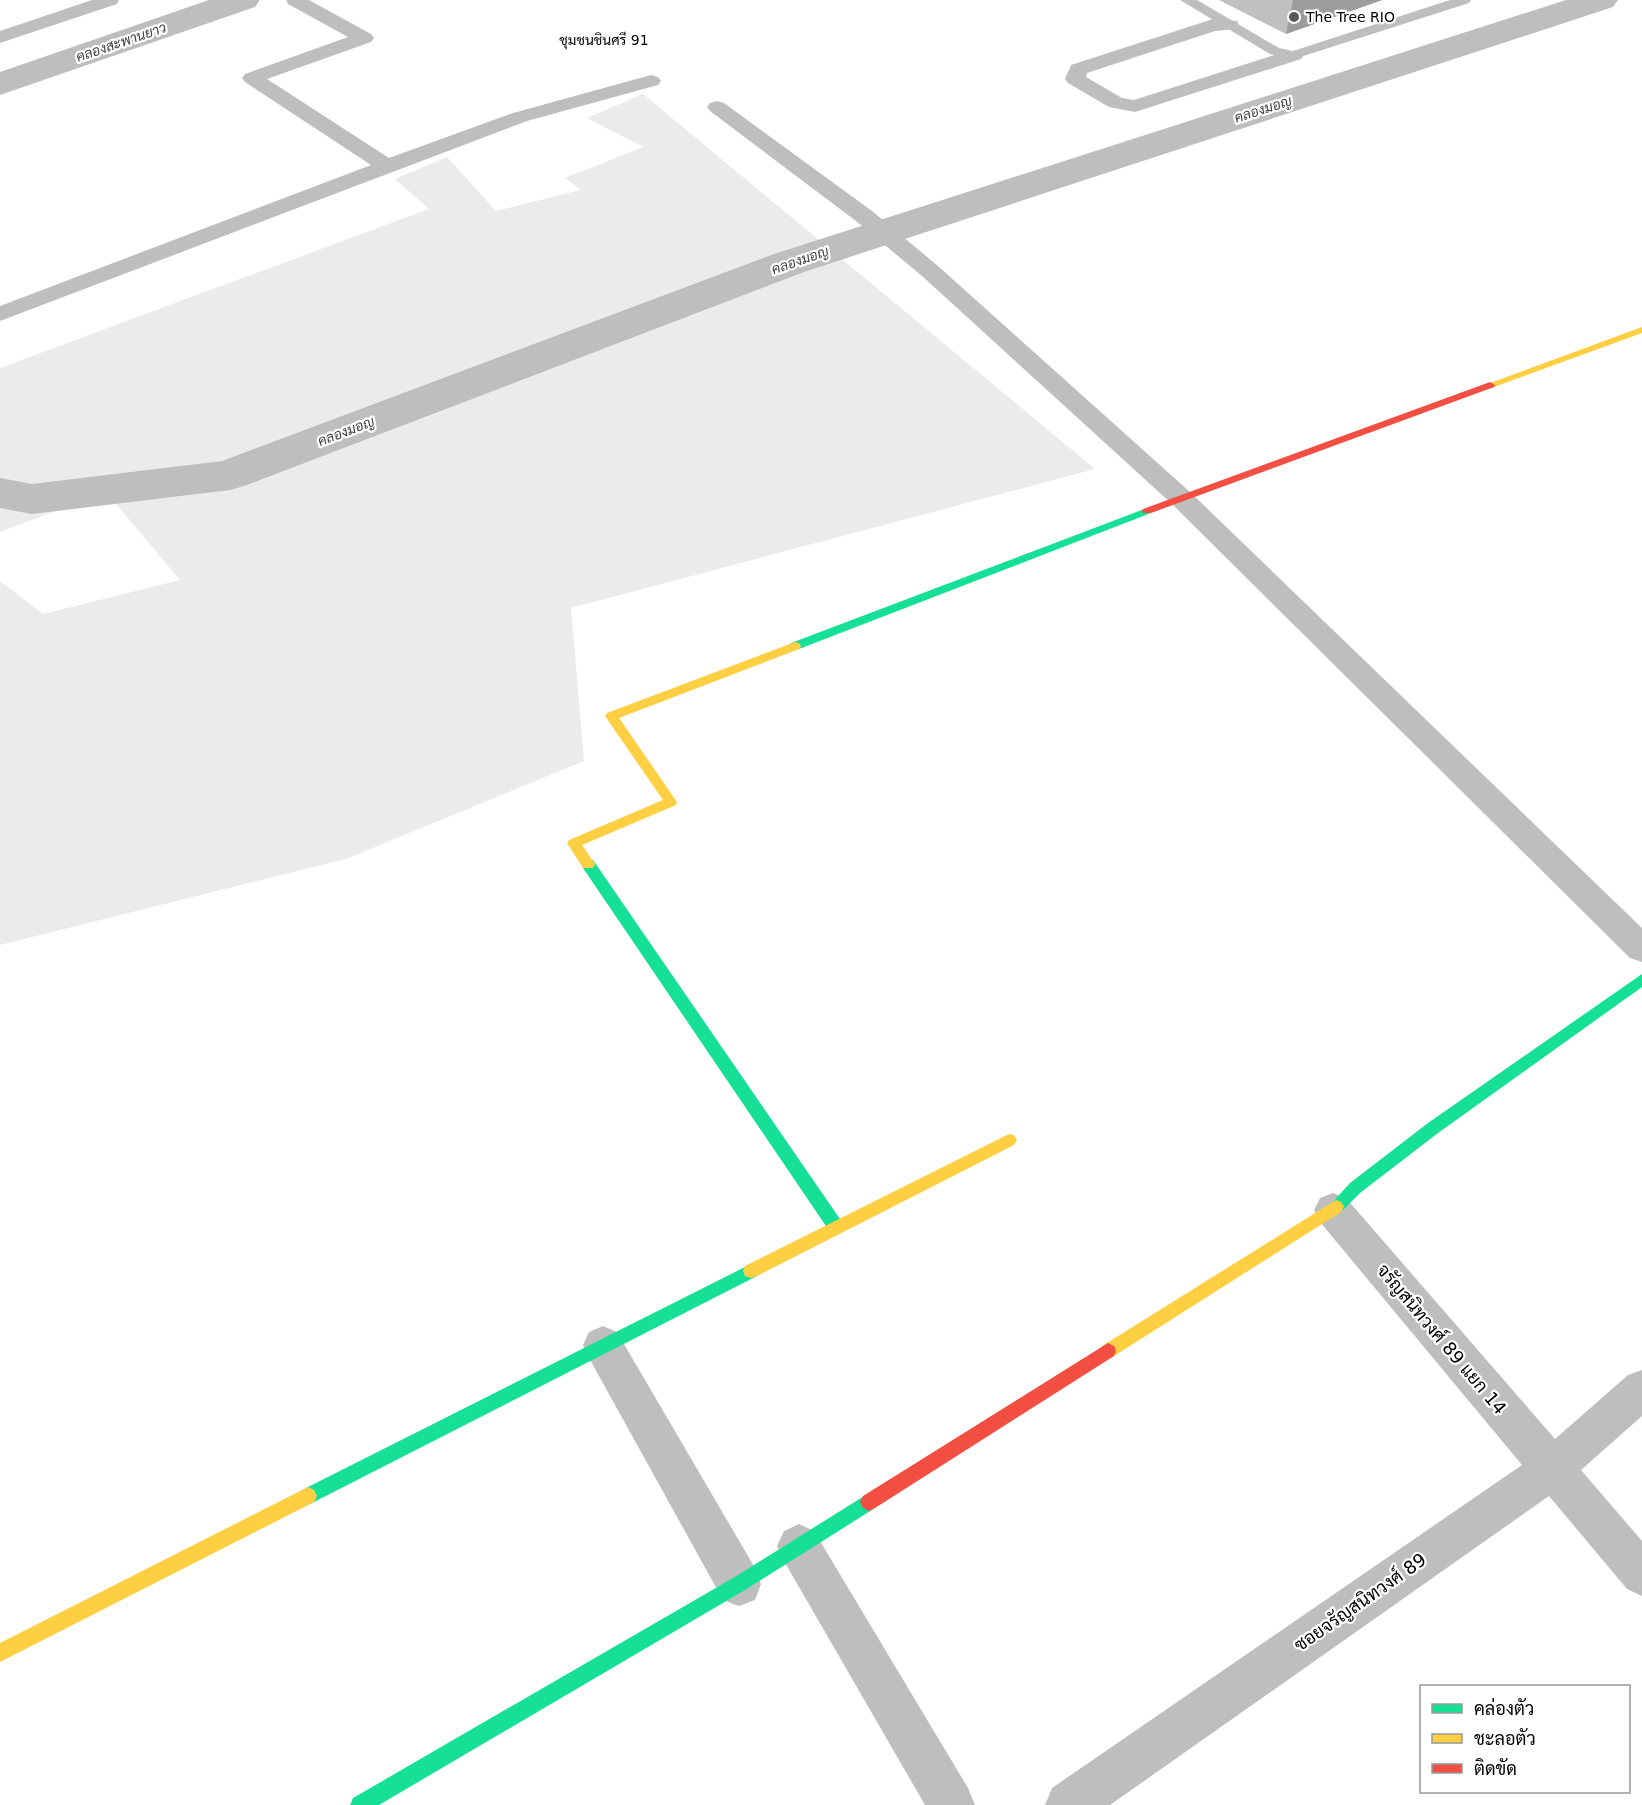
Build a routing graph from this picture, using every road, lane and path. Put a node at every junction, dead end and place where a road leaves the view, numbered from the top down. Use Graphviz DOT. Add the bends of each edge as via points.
graph roads {
  1 [pos="110,0"];
  2 [pos="295,0"];
  3 [pos="1187,0"];
  4 [pos="1464,0"];
  5 [pos="1230,25"];
  6 [pos="0,37"];
  7 [pos="1294,55"];
  8 [pos="651,81"];
  9 [pos="717,107"];
  10 [pos="387,166"];
  11 [pos="0,314"];
  12 [pos="1642,330"];
  13 [pos="1181,498"];
  14 [pos="1642,949"];
  15 [pos="1642,980"];
  16 [pos="1008,1140"];
  17 [pos="1333,1210"];
  18 [pos="836,1227"];
  19 [pos="603,1345"];
  20 [pos="1642,1389"];
  21 [pos="1552,1468"];
  22 [pos="799,1546"];
  23 [pos="1642,1574"];
  24 [pos="739,1584"];
  25 [pos="0,1653"];
  26 [pos="360,1805"];
  27 [pos="951,1805"];
  28 [pos="1069,1805"];
  1 -- 6 [label="street"];
  2 -- 10 [label="street" via="364,38 252,78"];
  3 -- 5 [label="lane"];
  4 -- 7 [label="lane"];
  5 -- 7 [label="lane" via="1275,51"];
  5 -- 7 [label="street" via="1213,25 1078,69 1075,79 1116,103 1135,106"];
  8 -- 10 [label="street" via="520,117"];
  9 -- 13 [label="street" via="864,216 930,271"];
  10 -- 11 [label="street"];
  12 -- 13 [label="street"];
  13 -- 14 [label="street"];
  13 -- 18 [label="street" via="610,716 671,802 574,843"];
  15 -- 17 [label="street" via="1433,1128 1355,1188"];
  16 -- 18 [label="street"];
  17 -- 21 [label="street, จรัญสนิทวงศ์ 89 แยก 14"];
  17 -- 22 [label="street"];
  18 -- 19 [label="street"];
  19 -- 24 [label="street"];
  19 -- 25 [label="street"];
  20 -- 21 [label="street, ซอยจรัญสนิทวงศ์ 89"];
  21 -- 23 [label="street, จรัญสนิทวงศ์ 89 แยก 14"];
  21 -- 28 [label="street, ซอยจรัญสนิทวงศ์ 89"];
  22 -- 24 [label="street"];
  22 -- 27 [label="street"];
  24 -- 26 [label="street"];
}
